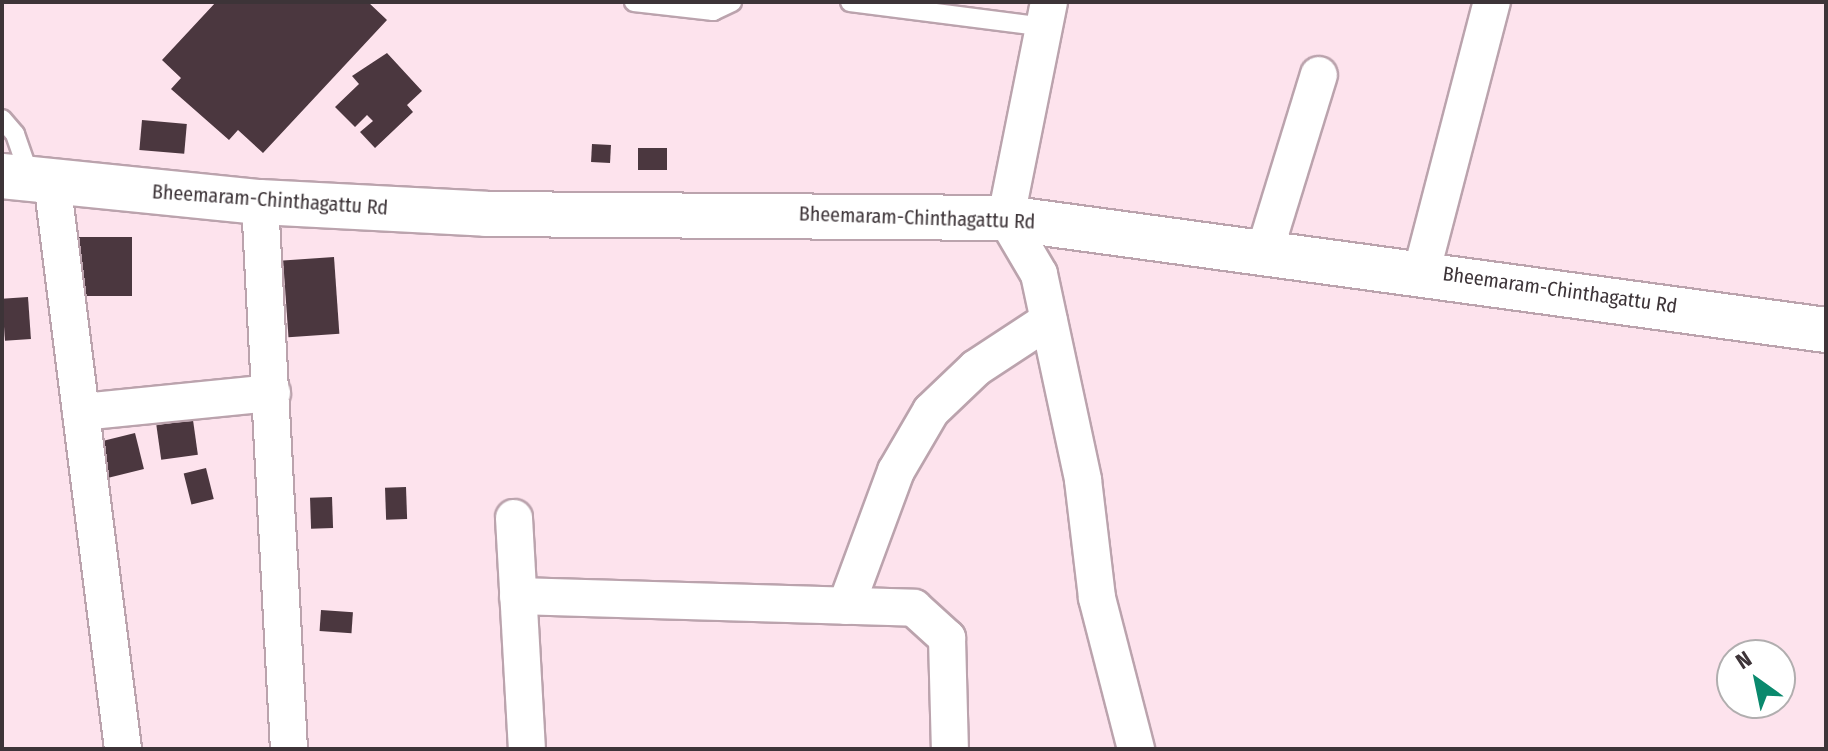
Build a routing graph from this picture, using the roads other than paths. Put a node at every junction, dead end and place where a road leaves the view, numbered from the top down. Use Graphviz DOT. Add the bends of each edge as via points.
graph roads {
  1 [pos="634,2"];
  2 [pos="732,2"];
  3 [pos="850,2"];
  4 [pos="1492,2"];
  5 [pos="1047,14"];
  6 [pos="1319,75"];
  7 [pos="2,119"];
  8 [pos="28,179"];
  9 [pos="260,202"];
  10 [pos="1006,218"];
  11 [pos="1265,250"];
  12 [pos="1422,270"];
  13 [pos="1049,320"];
  14 [pos="1826,330"];
  15 [pos="272,393"];
  16 [pos="81,412"];
  17 [pos="514,518"];
  18 [pos="518,596"];
  19 [pos="846,606"];
  20 [pos="123,749"];
  21 [pos="289,749"];
  22 [pos="527,749"];
  23 [pos="950,749"];
  24 [pos="1136,749"];
  1 -- 2 [label="lane" via="713,11"];
  3 -- 5 [label="lane"];
  4 -- 12 [label="street"];
  5 -- 10 [label="street"];
  6 -- 11 [label="street"];
  7 -- 8 [label="lane" via="15,134"];
  8 -- 9 [label="street, Bheemaram-Chinthagattu Rd"];
  8 -- 16 [label="street"];
  9 -- 10 [label="street, Bheemaram-Chinthagattu Rd" via="486,214"];
  9 -- 15 [label="street"];
  10 -- 11 [label="street, Bheemaram-Chinthagattu Rd"];
  10 -- 13 [label="street" via="1039,274"];
  11 -- 12 [label="street, Bheemaram-Chinthagattu Rd"];
  12 -- 14 [label="street, Bheemaram-Chinthagattu Rd"];
  13 -- 19 [label="street" via="976,368 931,411 896,471"];
  13 -- 24 [label="street" via="1083,480 1097,598"];
  15 -- 16 [label="street"];
  15 -- 21 [label="street"];
  16 -- 20 [label="street"];
  17 -- 18 [label="street"];
  18 -- 19 [label="street"];
  18 -- 22 [label="street"];
  19 -- 23 [label="street" via="914,608 935,620 950,665"];
}
